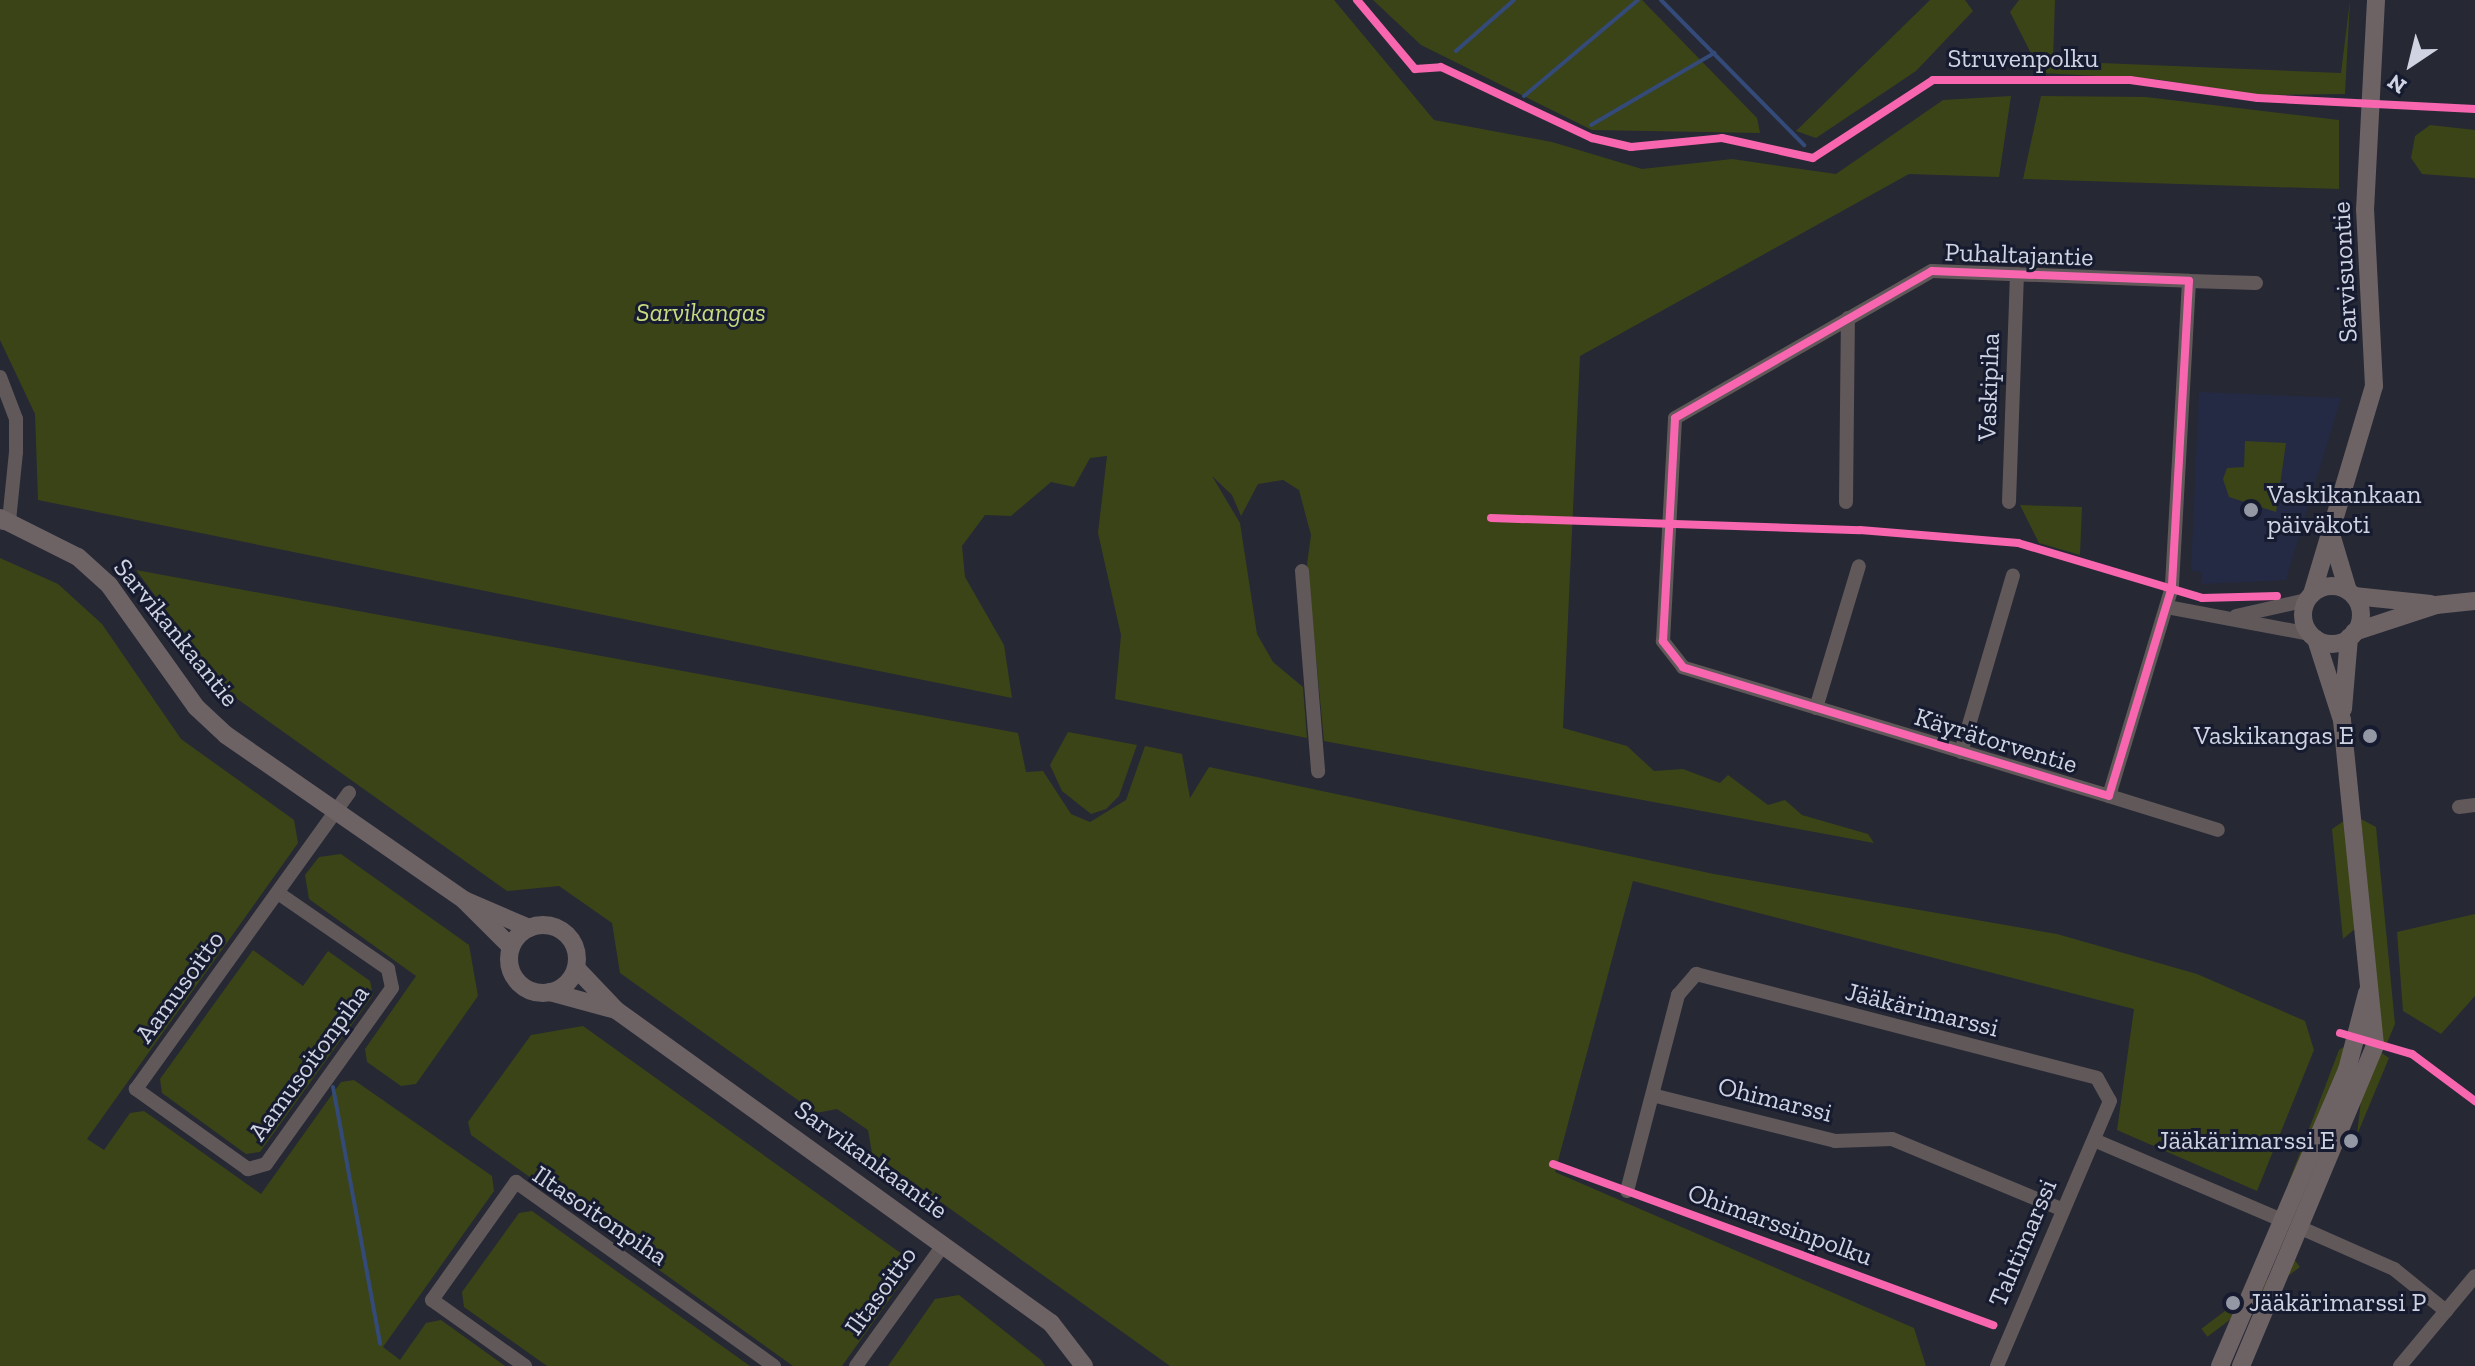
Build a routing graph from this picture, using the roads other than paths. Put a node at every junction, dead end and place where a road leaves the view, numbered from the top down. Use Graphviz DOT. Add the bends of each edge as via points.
graph roads {
  1 [pos="2376,0"];
  2 [pos="2017,274"];
  3 [pos="2189,281"];
  4 [pos="2256,283"];
  5 [pos="1848,318"];
  6 [pos="0,377"];
  7 [pos="1846,502"];
  8 [pos="2009,502"];
  9 [pos="3,521"];
  10 [pos="2331,534"];
  11 [pos="1859,566"];
  12 [pos="1302,571"];
  13 [pos="2013,575"];
  14 [pos="2351,594"];
  15 [pos="2309,597"];
  16 [pos="2475,601"];
  17 [pos="2436,605"];
  18 [pos="2167,607"];
  19 [pos="2216,619"];
  20 [pos="2352,635"];
  21 [pos="2313,636"];
  22 [pos="1683,667"];
  23 [pos="1816,708"];
  24 [pos="2342,720"];
  25 [pos="1961,752"];
  26 [pos="1318,771"];
  27 [pos="349,793"];
  28 [pos="2109,796"];
  29 [pos="2475,805"];
  30 [pos="2459,807"];
  31 [pos="336,811"];
  32 [pos="2218,830"];
  33 [pos="278,893"];
  34 [pos="464,900"];
  35 [pos="529,928"];
  36 [pos="511,947"];
  37 [pos="576,968"];
  38 [pos="2369,978"];
  39 [pos="550,992"];
  40 [pos="616,1010"];
  41 [pos="1656,1096"];
  42 [pos="2094,1140"];
  43 [pos="257,1170"];
  44 [pos="1627,1191"];
  45 [pos="2061,1209"];
  46 [pos="2282,1220"];
  47 [pos="2301,1228"];
  48 [pos="944,1244"];
  49 [pos="2475,1276"];
  50 [pos="2446,1311"];
  51 [pos="525,1366"];
  52 [pos="774,1366"];
  53 [pos="856,1366"];
  54 [pos="1084,1366"];
  55 [pos="1997,1366"];
  56 [pos="2220,1366"];
  57 [pos="2241,1366"];
  58 [pos="2400,1366"];
  1 -- 10 [label="street, Sarvisuontie" via="2365,210 2376,370"];
  2 -- 3 [label="street, Puhaltajantie"];
  2 -- 5 [label="street, Puhaltajantie" via="1932,271"];
  2 -- 8 [label="street, Vaskipiha"];
  3 -- 4 [label="street, Puhaltajantie"];
  3 -- 18 [label="street"];
  5 -- 7 [label="street"];
  5 -- 22 [label="street, Puhaltajantie" via="1675,418 1663,641"];
  6 -- 9 [label="street" via="16,419"];
  9 -- 31 [label="street, Sarvikankaantie" via="78,557 109,585 196,707"];
  10 -- 14 [label="street"];
  10 -- 15 [label="street, Sarvisuontie"];
  11 -- 23 [label="street"];
  12 -- 26 [label="street"];
  13 -- 25 [label="street"];
  14 -- 15 [label="street" via="2333,586"];
  14 -- 17 [label="street"];
  14 -- 20 [label="street" via="2360,611"];
  15 -- 19 [label="street"];
  15 -- 21 [label="street"];
  16 -- 17 [label="street"];
  17 -- 20 [label="street"];
  18 -- 19 [label="street"];
  18 -- 28 [label="street"];
  19 -- 21 [label="street"];
  20 -- 21 [label="street"];
  20 -- 24 [label="street"];
  21 -- 24 [label="street"];
  22 -- 23 [label="street, Käyrätorventie"];
  23 -- 25 [label="street, Käyrätorventie"];
  24 -- 38 [label="street"];
  25 -- 28 [label="street, Käyrätorventie"];
  27 -- 31 [label="street, Aamusoitto"];
  28 -- 32 [label="street, Käyrätorventie"];
  29 -- 30 [label="street"];
  31 -- 33 [label="street, Aamusoitto"];
  31 -- 34 [label="street, Sarvikankaantie"];
  33 -- 43 [label="street, Aamusoitonpiha" via="388,969 392,988"];
  33 -- 43 [label="street, Aamusoitto" via="136,1089"];
  34 -- 35 [label="street, Sarvikankaantie"];
  34 -- 36 [label="street, Sarvikankaantie"];
  35 -- 36 [label="street"];
  35 -- 37 [label="street, Sarvikankaantie" via="565,933"];
  36 -- 39 [label="street, Sarvikankaantie" via="517,981"];
  37 -- 39 [label="street"];
  37 -- 40 [label="street, Sarvikankaantie"];
  38 -- 46 [label="street" via="2359,1040"];
  38 -- 47 [label="street" via="2375,1045"];
  39 -- 40 [label="street, Sarvikankaantie"];
  40 -- 48 [label="street, Sarvikankaantie"];
  41 -- 42 [label="street, Jääkärimarssi" via="1678,995 1696,974 2097,1078 2110,1101"];
  41 -- 44 [label="street, Jääkärimarssi"];
  41 -- 45 [label="street, Ohimarssi" via="1835,1141 1892,1139"];
  42 -- 45 [label="street, Tahtimarssi"];
  42 -- 46 [label="street"];
  45 -- 55 [label="street, Tahtimarssi"];
  46 -- 47 [label="street"];
  46 -- 56 [label="street"];
  47 -- 50 [label="street" via="2394,1269"];
  47 -- 57 [label="street"];
  48 -- 53 [label="street, Iltasoitto"];
  48 -- 54 [label="street, Sarvikankaantie" via="1051,1323"];
  49 -- 50 [label="street"];
  50 -- 58 [label="street"];
  51 -- 52 [label="street, Iltasoitonpiha" via="432,1300 516,1182"];
}
